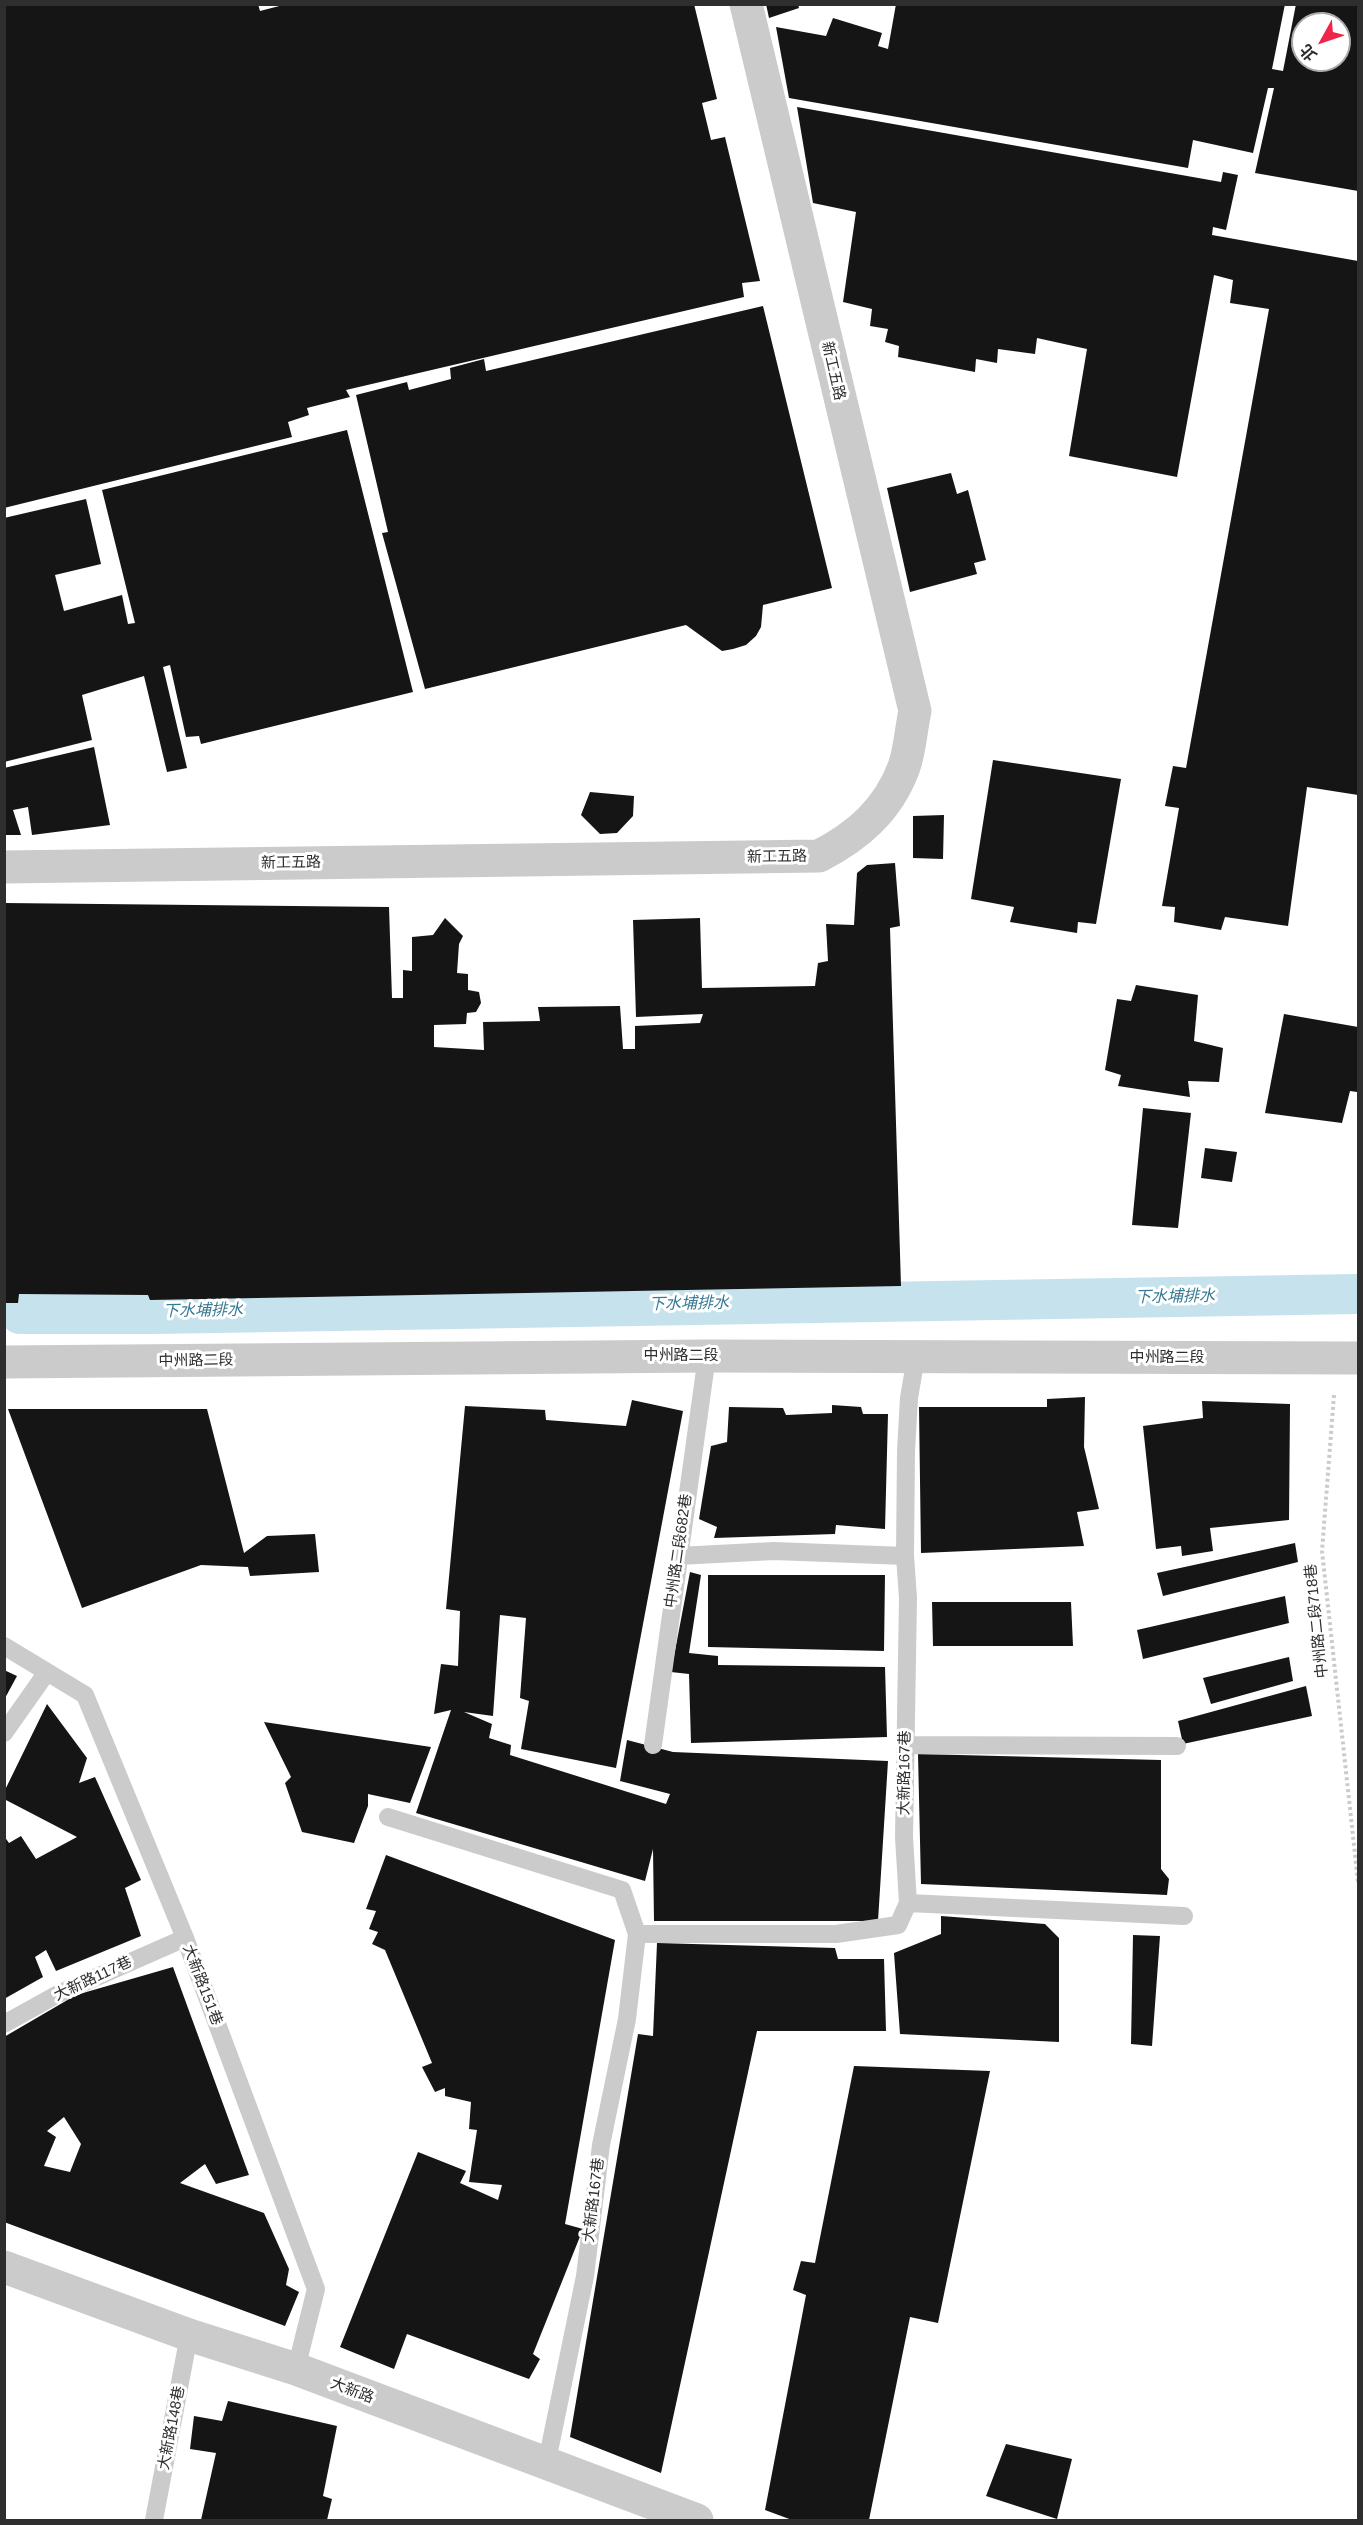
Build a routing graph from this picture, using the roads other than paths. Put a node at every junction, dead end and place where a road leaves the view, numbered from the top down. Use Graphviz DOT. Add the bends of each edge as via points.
graph roads {
  1 [pos="746,4"];
  2 [pos="4,867"];
  3 [pos="707,1356"];
  4 [pos="916,1357"];
  5 [pos="1348,1358"];
  6 [pos="4,1362"];
  7 [pos="678,1556"];
  8 [pos="904,1556"];
  9 [pos="4,1646"];
  10 [pos="47,1672"];
  11 [pos="4,1733"];
  12 [pos="653,1745"];
  13 [pos="906,1745"];
  14 [pos="1177,1746"];
  15 [pos="388,1817"];
  16 [pos="908,1903"];
  17 [pos="1184,1916"];
  18 [pos="637,1934"];
  19 [pos="185,1938"];
  20 [pos="4,2024"];
  21 [pos="4,2267"];
  22 [pos="189,2335"];
  23 [pos="296,2369"];
  24 [pos="546,2466"];
  25 [pos="154,2520"];
  26 [pos="697,2520"];
  1 -- 2 [label="street, 新工五路" via="915,711 904,767 877,814 849,841 819,856"];
  3 -- 4 [label="street, 中州路二段"];
  3 -- 6 [label="street, 中州路二段"];
  3 -- 7 [label="lane, 中州路二段682巷"];
  4 -- 5 [label="street, 中州路二段"];
  4 -- 8 [label="lane, 大新路167巷" via="909,1398"];
  7 -- 8 [label="lane" via="774,1551"];
  7 -- 12 [label="lane, 中州路二段682巷"];
  8 -- 13 [label="lane, 大新路167巷" via="908,1598"];
  9 -- 10 [label="lane, 大新路151巷"];
  10 -- 11 [label="lane"];
  10 -- 19 [label="lane, 大新路151巷" via="85,1695"];
  13 -- 14 [label="lane"];
  13 -- 16 [label="lane, 大新路167巷" via="904,1837"];
  15 -- 18 [label="lane, 大新路167巷" via="622,1890"];
  16 -- 17 [label="lane"];
  16 -- 18 [label="lane" via="898,1925 836,1934"];
  18 -- 24 [label="lane, 大新路167巷" via="627,2019 601,2145 585,2276"];
  19 -- 20 [label="lane, 大新路117巷" via="58,1994"];
  19 -- 23 [label="lane, 大新路151巷" via="316,2289"];
  21 -- 22 [label="street, 大新路"];
  22 -- 23 [label="street, 大新路"];
  22 -- 25 [label="lane, 大新路148巷"];
  23 -- 24 [label="street, 大新路"];
  24 -- 26 [label="street, 大新路"];
}
